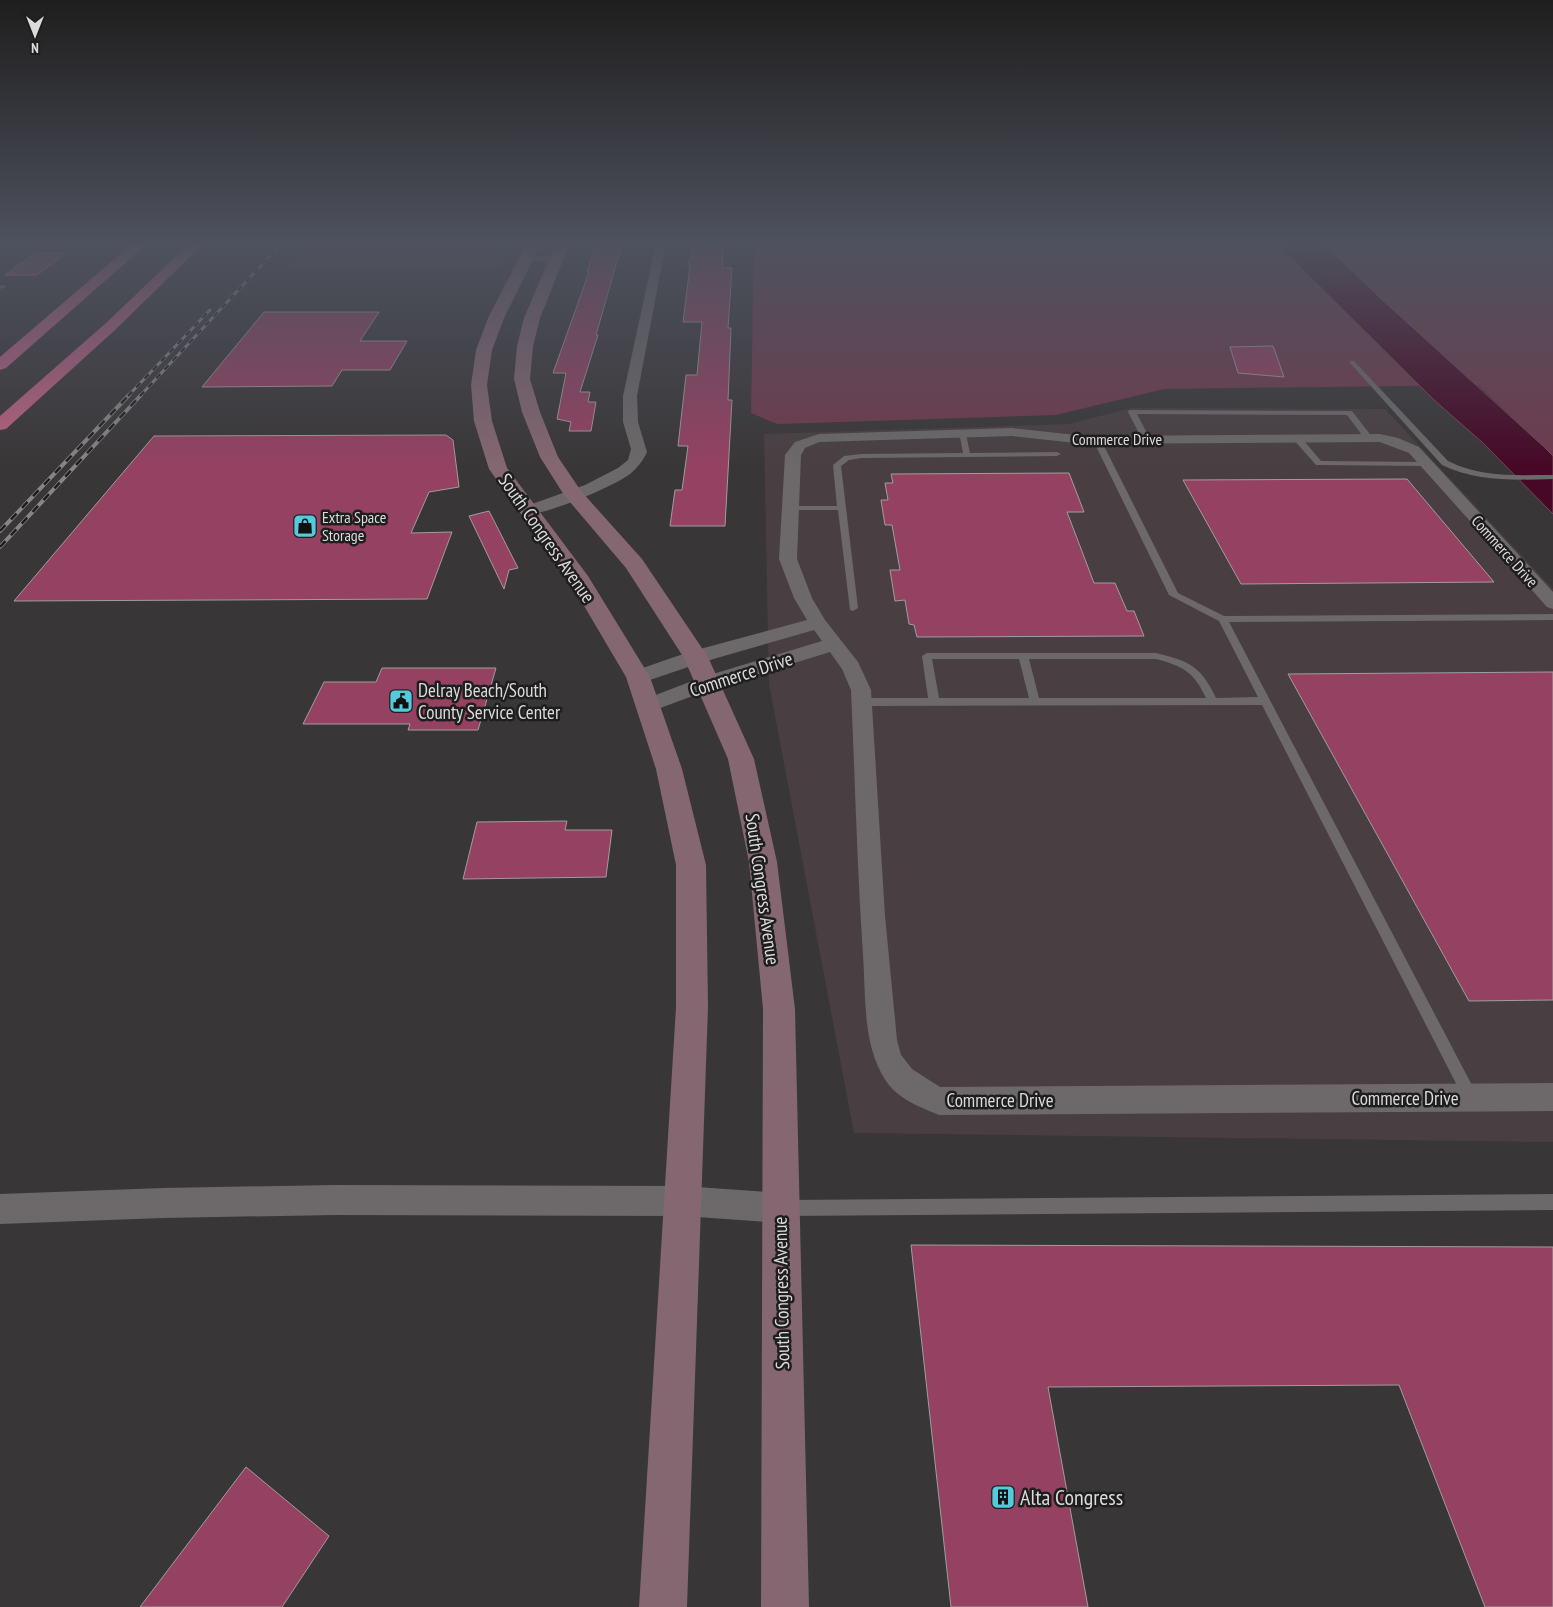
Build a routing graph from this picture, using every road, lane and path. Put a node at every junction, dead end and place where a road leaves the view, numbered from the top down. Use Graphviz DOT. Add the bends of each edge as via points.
graph roads {
  1 [pos="54,318"];
  2 [pos="119,318"];
  3 [pos="496,318"];
  4 [pos="532,318"];
  5 [pos="646,318"];
  6 [pos="1352,362"];
  7 [pos="0,365"];
  8 [pos="0,425"];
  9 [pos="962,434"];
  10 [pos="1368,437"];
  11 [pos="1297,438"];
  12 [pos="1146,439"];
  13 [pos="1097,440"];
  14 [pos="1057,454"];
  15 [pos="967,455"];
  16 [pos="1426,464"];
  17 [pos="1553,477"];
  18 [pos="574,495"];
  19 [pos="791,508"];
  20 [pos="842,508"];
  21 [pos="527,511"];
  22 [pos="1553,603"];
  23 [pos="853,608"];
  24 [pos="1553,617"];
  25 [pos="1223,618"];
  26 [pos="818,622"];
  27 [pos="835,644"];
  28 [pos="1023,656"];
  29 [pos="702,670"];
  30 [pos="638,677"];
  31 [pos="1213,701"];
  32 [pos="1265,701"];
  33 [pos="862,702"];
  34 [pos="934,702"];
  35 [pos="1035,702"];
  36 [pos="647,706"];
  37 [pos="1471,1097"];
  38 [pos="1553,1097"];
  39 [pos="683,1201"];
  40 [pos="1553,1202"];
  41 [pos="780,1208"];
  42 [pos="0,1209"];
  43 [pos="663,1607"];
  44 [pos="785,1607"];
  1 -- 7 [label="highway"];
  2 -- 8 [label="highway"];
  3 -- 21 [label="main road, South Congress Avenue" via="484,350 479,385 483,421 498,469"];
  4 -- 18 [label="main road, South Congress Avenue" via="522,379 549,457"];
  5 -- 18 [label="street" via="630,396 629,413 639,452 637,459 624,472"];
  6 -- 17 [label="lane" via="1445,463 1455,469 1482,477"];
  9 -- 13 [label="street, Commerce Drive" via="1012,432"];
  9 -- 15 [label="lane"];
  9 -- 19 [label="street, Commerce Drive" via="809,440 800,444 793,455"];
  10 -- 11 [label="street, Commerce Drive"];
  10 -- 12 [label="lane" via="1348,413 1132,412"];
  10 -- 16 [label="street, Commerce Drive" via="1404,445 1414,450"];
  11 -- 12 [label="street, Commerce Drive"];
  11 -- 16 [label="lane" via="1319,463"];
  12 -- 13 [label="street, Commerce Drive"];
  13 -- 25 [label="lane" via="1174,595"];
  14 -- 15 [label="lane"];
  15 -- 20 [label="lane" via="847,458 837,465"];
  16 -- 22 [label="street, Commerce Drive"];
  18 -- 21 [label="street"];
  18 -- 29 [label="main road, South Congress Avenue" via="634,564"];
  19 -- 20 [label="lane"];
  19 -- 26 [label="street, Commerce Drive" via="788,559 803,598"];
  20 -- 23 [label="lane"];
  21 -- 30 [label="main road, South Congress Avenue" via="580,582"];
  24 -- 25 [label="lane"];
  25 -- 32 [label="lane"];
  26 -- 27 [label="street, Commerce Drive"];
  26 -- 29 [label="street, Commerce Drive"];
  27 -- 29 [label="street, Commerce Drive"];
  27 -- 33 [label="street, Commerce Drive" via="857,678"];
  28 -- 31 [label="lane" via="1156,656 1185,663 1203,680"];
  28 -- 34 [label="lane" via="927,656"];
  28 -- 35 [label="lane"];
  29 -- 30 [label="street"];
  29 -- 36 [label="street, Commerce Drive"];
  29 -- 41 [label="main road, South Congress Avenue" via="741,759 763,862 779,1009"];
  30 -- 36 [label="main road, South Congress Avenue"];
  31 -- 32 [label="lane"];
  31 -- 35 [label="lane"];
  32 -- 37 [label="lane"];
  33 -- 34 [label="lane"];
  33 -- 37 [label="street, Commerce Drive" via="883,1040 888,1060 900,1078 918,1092 939,1100"];
  34 -- 35 [label="lane"];
  36 -- 39 [label="main road, South Congress Avenue" via="669,769 691,866 692,1007"];
  37 -- 38 [label="street, Commerce Drive"];
  39 -- 41 [label="street"];
  39 -- 42 [label="street" via="334,1200"];
  39 -- 43 [label="main road, South Congress Avenue"];
  40 -- 41 [label="lane"];
  41 -- 44 [label="main road, South Congress Avenue"];
}
